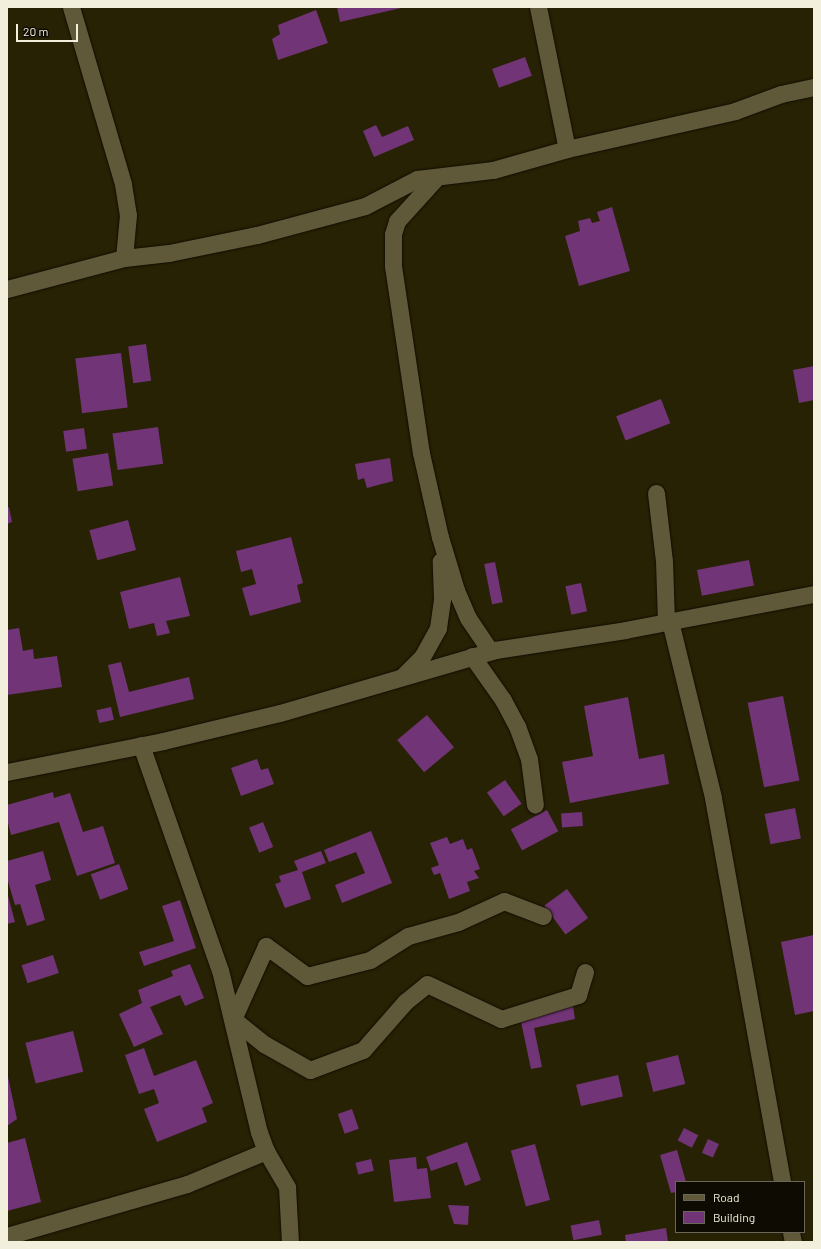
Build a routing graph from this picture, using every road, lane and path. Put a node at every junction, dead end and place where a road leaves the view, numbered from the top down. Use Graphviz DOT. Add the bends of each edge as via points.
graph roads {
  1 [pos="71,7"];
  2 [pos="538,7"];
  3 [pos="814,87"];
  4 [pos="567,149"];
  5 [pos="436,178"];
  6 [pos="124,258"];
  7 [pos="7,289"];
  8 [pos="656,493"];
  9 [pos="440,537"];
  10 [pos="814,594"];
  11 [pos="668,622"];
  12 [pos="490,651"];
  13 [pos="472,656"];
  14 [pos="402,676"];
  15 [pos="141,745"];
  16 [pos="7,772"];
  17 [pos="535,805"];
  18 [pos="543,916"];
  19 [pos="585,972"];
  20 [pos="233,1019"];
  21 [pos="266,1151"];
  22 [pos="782,1181"];
  23 [pos="7,1236"];
  24 [pos="290,1242"];
  1 -- 6 [label="street" via="122,184 128,215"];
  2 -- 4 [label="street"];
  3 -- 4 [label="street" via="781,94 736,111"];
  4 -- 5 [label="street" via="493,170"];
  5 -- 6 [label="street" via="417,179 365,206 307,222 169,253"];
  5 -- 9 [label="street" via="398,221 393,234 393,266 421,453"];
  6 -- 7 [label="street"];
  8 -- 11 [label="street"];
  9 -- 12 [label="street" via="462,604"];
  9 -- 14 [label="street" via="441,617 433,639 422,657"];
  10 -- 11 [label="street"];
  11 -- 12 [label="street"];
  11 -- 22 [label="street" via="713,798"];
  12 -- 13 [label="street"];
  13 -- 14 [label="street"];
  13 -- 17 [label="street" via="517,726 529,759"];
  14 -- 15 [label="street" via="280,713"];
  15 -- 16 [label="street"];
  15 -- 20 [label="street" via="220,970"];
  18 -- 20 [label="street" via="504,901 458,922 408,936 370,960 307,976 266,946"];
  19 -- 20 [label="street" via="578,994 501,1019 427,984 406,1002 363,1050 310,1070 264,1044"];
  20 -- 21 [label="street" via="259,1132"];
  21 -- 23 [label="street" via="187,1184"];
  21 -- 24 [label="street" via="287,1187"];
}
